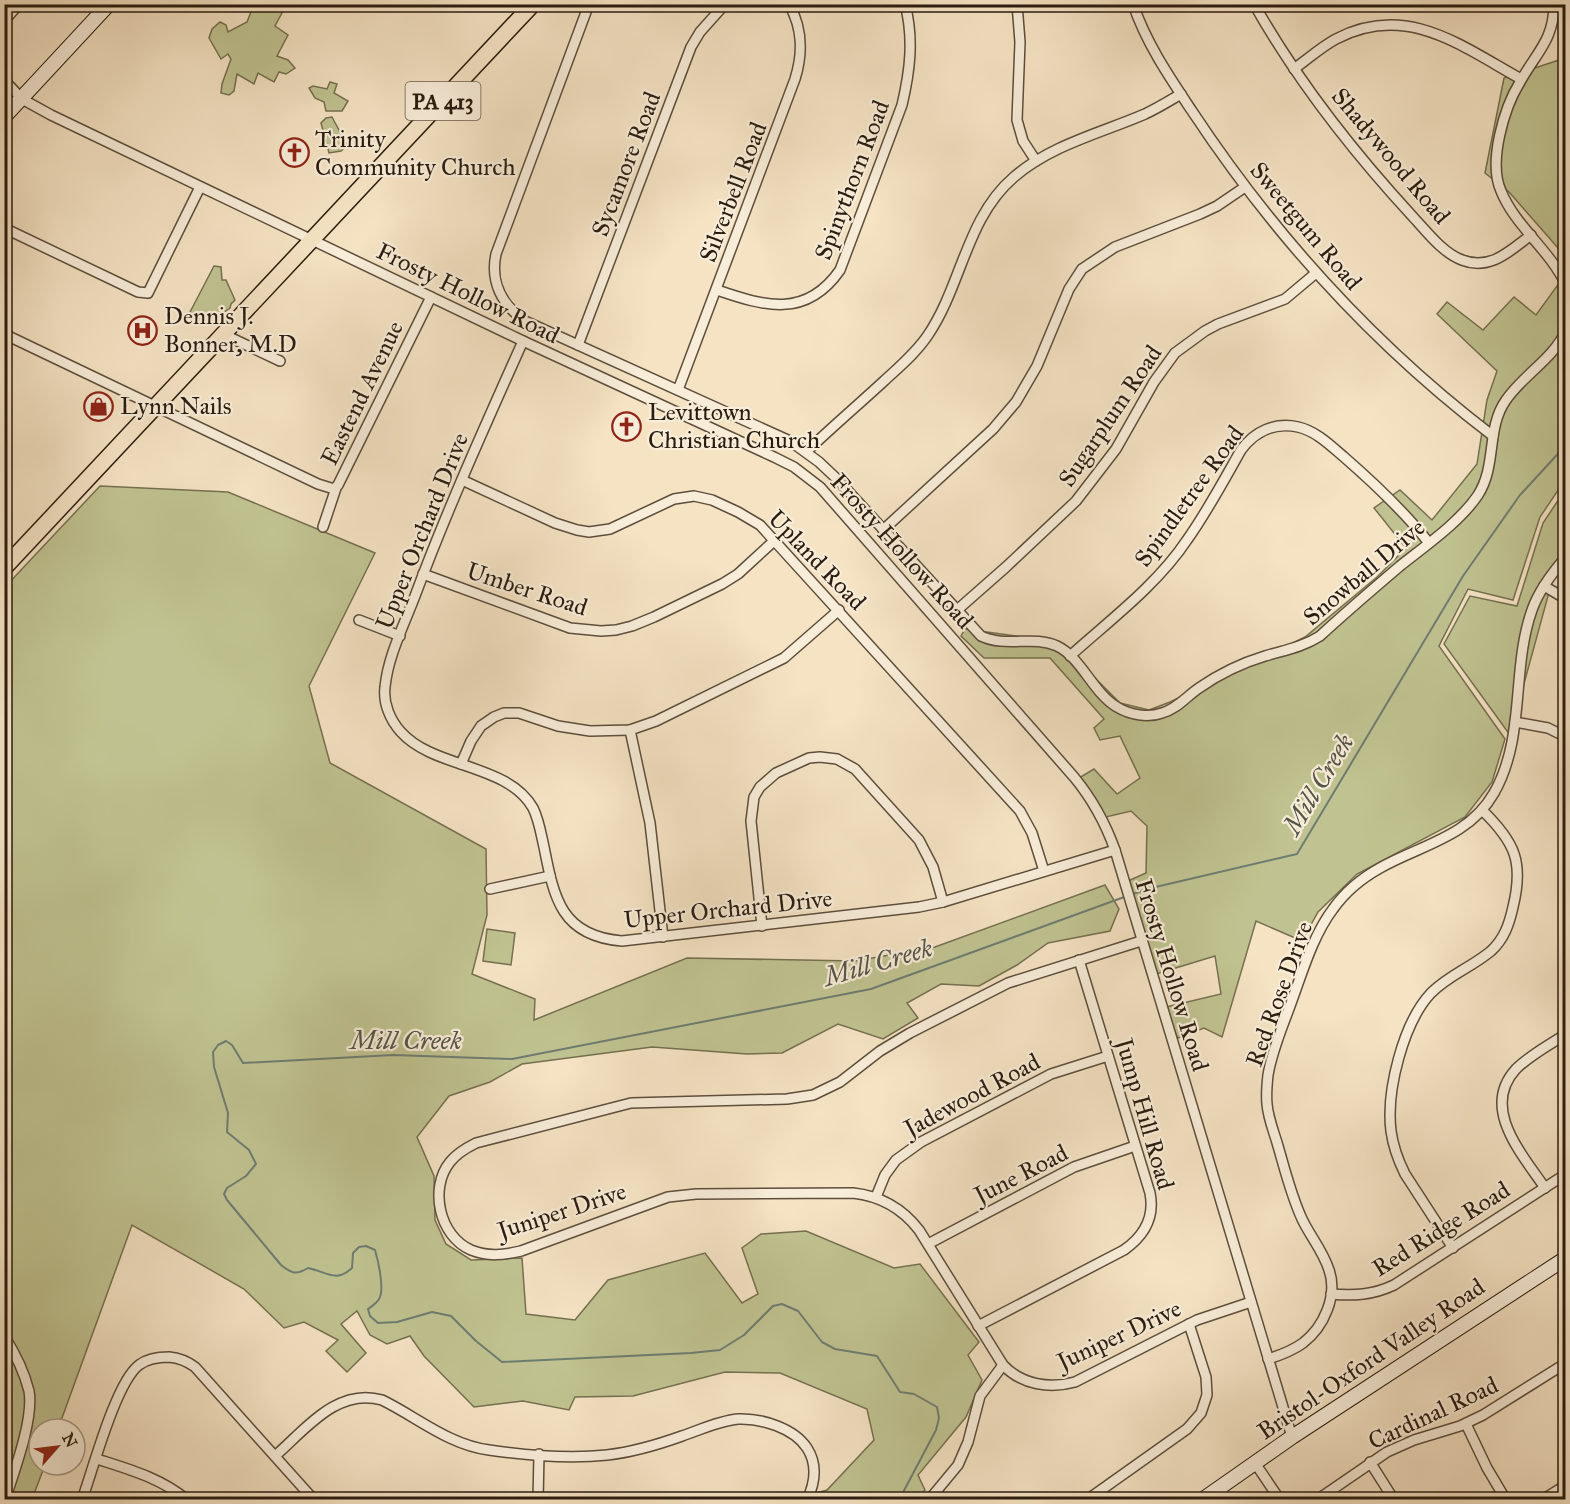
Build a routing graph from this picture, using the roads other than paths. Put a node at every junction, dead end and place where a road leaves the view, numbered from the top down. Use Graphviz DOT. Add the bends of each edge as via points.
graph roads {
  1 [pos="20,4"];
  2 [pos="109,4"];
  3 [pos="533,4"];
  4 [pos="589,4"];
  5 [pos="725,4"];
  6 [pos="789,4"];
  7 [pos="905,4"];
  8 [pos="1017,4"];
  9 [pos="1133,4"];
  10 [pos="1254,4"];
  11 [pos="1554,4"];
  12 [pos="4,21"];
  13 [pos="1294,69"];
  14 [pos="1521,79"];
  15 [pos="4,80"];
  16 [pos="1181,94"];
  17 [pos="22,99"];
  18 [pos="4,117"];
  19 [pos="1036,161"];
  20 [pos="200,187"];
  21 [pos="1245,187"];
  22 [pos="4,228"];
  23 [pos="1531,235"];
  24 [pos="312,240"];
  25 [pos="1316,273"];
  26 [pos="1566,285"];
  27 [pos="717,290"];
  28 [pos="431,297"];
  29 [pos="1566,331"];
  30 [pos="4,334"];
  31 [pos="223,334"];
  32 [pos="524,341"];
  33 [pos="578,345"];
  34 [pos="280,361"];
  35 [pos="678,390"];
  36 [pos="156,406"];
  37 [pos="1493,436"];
  38 [pos="807,452"];
  39 [pos="462,480"];
  40 [pos="336,488"];
  41 [pos="323,527"];
  42 [pos="883,530"];
  43 [pos="775,540"];
  44 [pos="1429,543"];
  45 [pos="1566,557"];
  46 [pos="4,568"];
  47 [pos="423,574"];
  48 [pos="1544,586"];
  49 [pos="1566,599"];
  50 [pos="839,610"];
  51 [pos="956,612"];
  52 [pos="359,620"];
  53 [pos="400,636"];
  54 [pos="1070,656"];
  55 [pos="1515,722"];
  56 [pos="630,730"];
  57 [pos="1566,737"];
  58 [pos="461,765"];
  59 [pos="1482,810"];
  60 [pos="1115,850"];
  61 [pos="1044,871"];
  62 [pos="550,876"];
  63 [pos="490,889"];
  64 [pos="943,902"];
  65 [pos="762,926"];
  66 [pos="663,937"];
  67 [pos="1141,941"];
  68 [pos="1079,960"];
  69 [pos="1566,1034"];
  70 [pos="1108,1056"];
  71 [pos="1135,1146"];
  72 [pos="1566,1174"];
  73 [pos="1545,1188"];
  74 [pos="876,1197"];
  75 [pos="928,1244"];
  76 [pos="1453,1248"];
  77 [pos="1566,1258"];
  78 [pos="1331,1294"];
  79 [pos="1251,1302"];
  80 [pos="1189,1324"];
  81 [pos="978,1326"];
  82 [pos="4,1336"];
  83 [pos="1268,1359"];
  84 [pos="1566,1363"];
  85 [pos="1003,1365"];
  86 [pos="1466,1424"];
  87 [pos="1292,1437"];
  88 [pos="539,1454"];
  89 [pos="275,1456"];
  90 [pos="97,1459"];
  91 [pos="1370,1462"];
  92 [pos="1255,1463"];
  93 [pos="1566,1485"];
  94 [pos="5,1500"];
  95 [pos="82,1500"];
  96 [pos="187,1500"];
  97 [pos="314,1500"];
  98 [pos="538,1500"];
  99 [pos="807,1500"];
  100 [pos="929,1500"];
  101 [pos="1087,1500"];
  102 [pos="1202,1500"];
  103 [pos="1280,1500"];
  104 [pos="1317,1500"];
  105 [pos="1394,1500"];
  106 [pos="1506,1500"];
  107 [pos="1542,1500"];
  1 -- 12 [label="street"];
  2 -- 17 [label="main road"];
  3 -- 24 [label="main road, PA 413"];
  4 -- 33 [label="street, Snowball Drive" via="494,262 498,291 510,309 525,321"];
  5 -- 33 [label="street, Sycamore Road" via="691,47"];
  6 -- 27 [label="street, Silverbell Road" via="800,33 800,63"];
  7 -- 27 [label="street, Spinythorn Road" via="911,50 902,105 840,270 818,292 792,303 764,304"];
  8 -- 19 [label="street" via="1017,120 1023,141"];
  9 -- 16 [label="street, Sweetgum Road" via="1145,34"];
  10 -- 13 [label="street, Shadywood Road"];
  11 -- 14 [label="street" via="1554,19 1546,42"];
  13 -- 14 [label="street" via="1328,44 1353,32 1405,25 1442,35"];
  13 -- 23 [label="street, Shadywood Road" via="1384,185 1455,257 1488,263"];
  14 -- 23 [label="street" via="1506,116 1496,165 1501,191"];
  15 -- 17 [label="street, Frosty Hollow Road"];
  16 -- 19 [label="street"];
  16 -- 21 [label="street, Sweetgum Road"];
  17 -- 18 [label="main road"];
  17 -- 20 [label="street, Frosty Hollow Road"];
  19 -- 38 [label="street" via="1013,178 982,214 945,305 919,348"];
  20 -- 22 [label="street" via="148,293 138,292"];
  20 -- 24 [label="street, Frosty Hollow Road"];
  21 -- 25 [label="street, Sweetgum Road"];
  21 -- 42 [label="street" via="1200,214 1115,247 1082,269 1016,402 993,429"];
  23 -- 26 [label="street"];
  24 -- 28 [label="street, Frosty Hollow Road"];
  24 -- 31 [label="main road, PA 413"];
  25 -- 37 [label="street, Sweetgum Road" via="1427,383"];
  25 -- 51 [label="street, Sugarplum Road" via="1285,299 1212,328 1175,353 1116,449 1076,501"];
  27 -- 35 [label="street, Silverbell Road"];
  28 -- 32 [label="street, Frosty Hollow Road"];
  28 -- 40 [label="street, Eastend Avenue"];
  29 -- 37 [label="street, Snowball Drive" via="1553,352 1505,401"];
  30 -- 36 [label="street, Eastend Avenue"];
  31 -- 34 [label="street"];
  31 -- 36 [label="main road, PA 413"];
  32 -- 39 [label="street, Upper Orchard Drive"];
  32 -- 60 [label="street, Frosty Hollow Road" via="774,457 819,487 1074,777 1096,806"];
  33 -- 35 [label="street, Snowball Drive"];
  35 -- 38 [label="street, Snowball Drive" via="773,432"];
  36 -- 40 [label="street, Eastend Avenue" via="318,484"];
  36 -- 46 [label="main road, PA 413"];
  37 -- 44 [label="street, Snowball Drive" via="1488,472 1479,493"];
  38 -- 42 [label="street, Snowball Drive"];
  39 -- 43 [label="street, Upland Road" via="555,523 589,532 610,529 674,499 702,497 747,516"];
  39 -- 47 [label="street, Upper Orchard Drive"];
  40 -- 41 [label="street"];
  42 -- 51 [label="street, Snowball Drive"];
  43 -- 47 [label="street, Umber Road" via="722,584 632,626 609,630 570,628"];
  43 -- 50 [label="street, Upland Road"];
  44 -- 54 [label="street, Snowball Drive" via="1309,644 1228,671 1161,714 1137,715 1117,707"];
  44 -- 54 [label="street, Spindletree Road" via="1383,492 1320,437 1300,427 1268,428 1253,436 1241,450 1171,561"];
  45 -- 48 [label="street, Red Rose Drive"];
  47 -- 53 [label="street, Upper Orchard Drive"];
  48 -- 49 [label="street"];
  48 -- 55 [label="street, Red Rose Drive" via="1531,612"];
  50 -- 56 [label="street" via="784,658"];
  50 -- 61 [label="street, Upland Road" via="1020,811"];
  51 -- 54 [label="street, Snowball Drive" via="991,641 1047,643"];
  52 -- 53 [label="street"];
  53 -- 58 [label="street, Upper Orchard Drive" via="385,686 392,720 419,747"];
  55 -- 57 [label="street" via="1548,728"];
  55 -- 59 [label="street, Red Rose Drive" via="1508,763"];
  56 -- 58 [label="street" via="578,730 519,713 504,713 481,726"];
  56 -- 66 [label="street" via="650,823"];
  58 -- 62 [label="street, Upper Orchard Drive" via="508,784 526,799 538,821"];
  59 -- 76 [label="street" via="1506,836 1516,859 1517,889 1509,923 1489,952 1454,974 1423,1004 1406,1035 1391,1097 1391,1132 1399,1161"];
  59 -- 78 [label="street, Red Rose Drive" via="1460,830 1378,869 1341,898 1320,929 1273,1053 1266,1092 1269,1116 1293,1197 1330,1272"];
  60 -- 61 [label="street, Upper Orchard Drive"];
  60 -- 67 [label="street, Frosty Hollow Road"];
  61 -- 64 [label="street, Upper Orchard Drive"];
  62 -- 63 [label="street"];
  62 -- 66 [label="street, Upper Orchard Drive" via="564,912 589,933 622,941"];
  64 -- 65 [label="street, Upper Orchard Drive"];
  64 -- 65 [label="street" via="924,847 855,769 837,759 809,758 768,778 751,806"];
  65 -- 66 [label="street, Upper Orchard Drive"];
  67 -- 68 [label="street, Juniper Drive"];
  67 -- 79 [label="street, Frosty Hollow Road"];
  68 -- 70 [label="street, Jump Hill Road"];
  68 -- 74 [label="street, Juniper Drive" via="987,992 910,1033 840,1082 813,1095 631,1102 476,1143 450,1162 441,1180 439,1197 442,1217 457,1240 483,1253 505,1255 679,1195 854,1193"];
  69 -- 73 [label="street" via="1514,1071 1503,1100 1509,1132"];
  70 -- 71 [label="street, Jump Hill Road"];
  70 -- 74 [label="street, Jadewood Road" via="1051,1074 921,1142 896,1160"];
  71 -- 75 [label="street, June Road" via="1074,1167"];
  71 -- 81 [label="street, Jump Hill Road" via="1152,1201 1151,1216 1141,1236 1124,1250"];
  72 -- 73 [label="street, Red Ridge Road"];
  73 -- 76 [label="street, Red Ridge Road"];
  74 -- 75 [label="street, Juniper Drive" via="905,1214"];
  75 -- 81 [label="street, Juniper Drive"];
  76 -- 78 [label="street, Red Ridge Road" via="1383,1290 1363,1295"];
  77 -- 87 [label="main road, Bristol-Oxford Valley Road"];
  78 -- 83 [label="street, Red Rose Drive" via="1326,1313 1311,1336"];
  79 -- 80 [label="street, Juniper Drive"];
  79 -- 83 [label="street, Frosty Hollow Road"];
  80 -- 85 [label="street, Juniper Drive" via="1065,1385 1034,1383"];
  80 -- 101 [label="street" via="1206,1377 1202,1413 1187,1429"];
  81 -- 85 [label="street, Juniper Drive"];
  82 -- 94 [label="street" via="19,1360 29,1393 26,1432"];
  83 -- 87 [label="street, Frosty Hollow Road"];
  84 -- 86 [label="street, Cardinal Road"];
  85 -- 100 [label="street" via="980,1396 958,1465"];
  86 -- 91 [label="street, Cardinal Road" via="1414,1440"];
  86 -- 106 [label="street"];
  87 -- 92 [label="main road, Bristol-Oxford Valley Road"];
  88 -- 89 [label="street" via="469,1445 388,1403 363,1397 337,1404"];
  88 -- 98 [label="street"];
  88 -- 99 [label="street" via="625,1452 722,1422 750,1419 792,1433 806,1447 815,1474"];
  89 -- 90 [label="street" via="195,1367 186,1360 162,1357 145,1361 125,1380"];
  89 -- 97 [label="street"];
  90 -- 95 [label="street"];
  90 -- 96 [label="street" via="154,1479"];
  91 -- 104 [label="street, Cardinal Road"];
  91 -- 105 [label="street"];
  92 -- 102 [label="main road, Bristol-Oxford Valley Road"];
  92 -- 103 [label="street"];
  93 -- 107 [label="street"];
}
